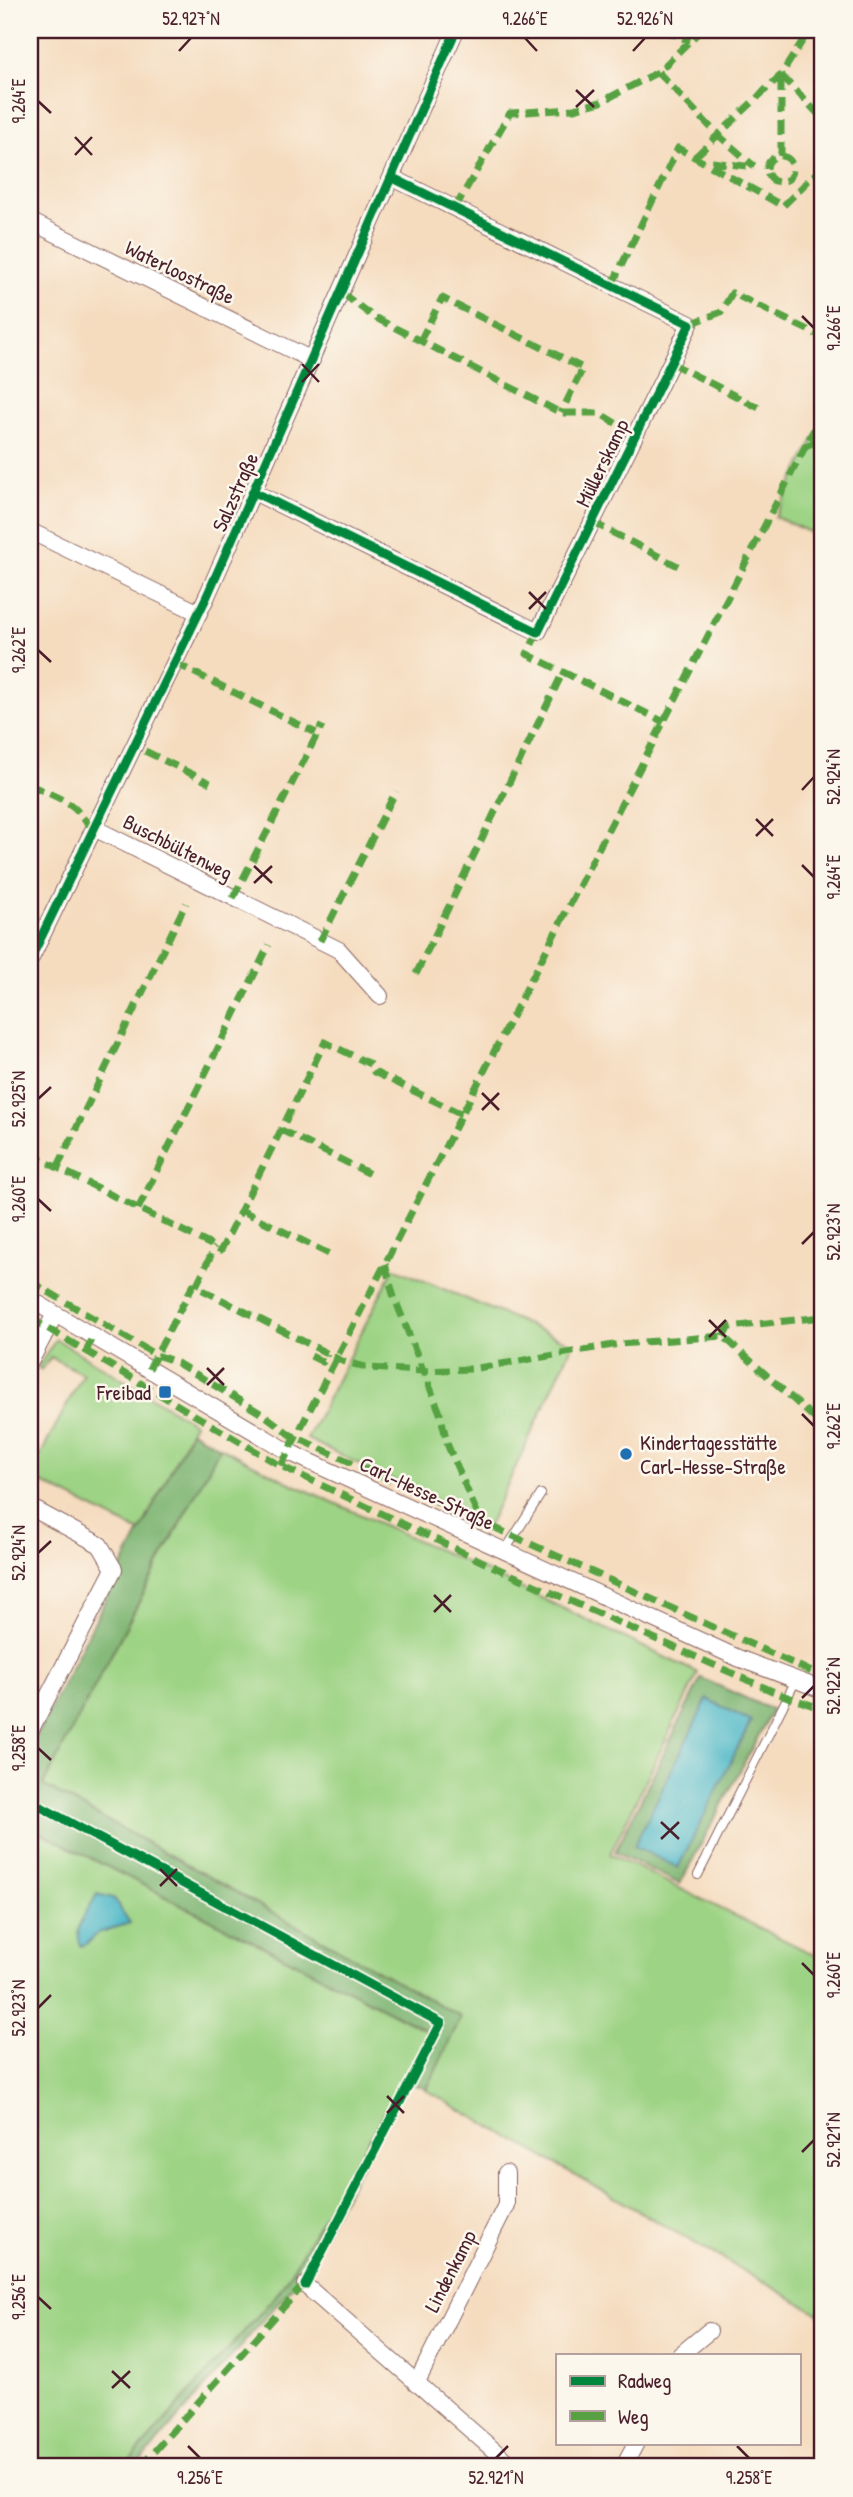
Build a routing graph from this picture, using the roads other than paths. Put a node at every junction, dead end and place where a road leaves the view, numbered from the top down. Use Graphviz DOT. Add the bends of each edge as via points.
graph roads {
  1 [pos="456,30"];
  2 [pos="393,178"];
  3 [pos="30,220"];
  4 [pos="312,360"];
  5 [pos="254,492"];
  6 [pos="30,531"];
  7 [pos="199,613"];
  8 [pos="94,828"];
  9 [pos="31,957"];
  10 [pos="380,996"];
  11 [pos="30,1299"];
  12 [pos="55,1314"];
  13 [pos="30,1362"];
  14 [pos="541,1494"];
  15 [pos="30,1507"];
  16 [pos="505,1552"];
  17 [pos="797,1678"];
  18 [pos="823,1690"];
  19 [pos="30,1731"];
  20 [pos="698,1875"];
  21 [pos="506,2173"];
  22 [pos="305,2285"];
  23 [pos="709,2331"];
  24 [pos="681,2354"];
  25 [pos="416,2384"];
  26 [pos="635,2444"];
  27 [pos="513,2467"];
  28 [pos="623,2467"];
  1 -- 2 [label="street, Salzstraße"];
  2 -- 4 [label="street, Salzstraße"];
  2 -- 5 [label="street, Müllerskamp" via="690,324 538,632"];
  3 -- 4 [label="street, Waterloostraße"];
  4 -- 5 [label="street, Salzstraße"];
  5 -- 7 [label="street, Salzstraße"];
  6 -- 7 [label="street"];
  7 -- 8 [label="street, Salzstraße"];
  8 -- 9 [label="street, Salzstraße"];
  8 -- 10 [label="street, Buschbültenweg" via="339,950"];
  11 -- 12 [label="street, Carl-Hesse-Straße"];
  12 -- 13 [label="street"];
  12 -- 16 [label="street, Carl-Hesse-Straße" via="289,1452"];
  14 -- 16 [label="lane"];
  15 -- 19 [label="street" via="100,1545 114,1569"];
  16 -- 17 [label="street, Carl-Hesse-Straße" via="738,1658"];
  17 -- 18 [label="street, Carl-Hesse-Straße"];
  17 -- 20 [label="lane"];
  21 -- 25 [label="street, Lindenkamp" via="506,2205"];
  22 -- 25 [label="street"];
  23 -- 24 [label="street"];
  25 -- 27 [label="street"];
  26 -- 28 [label="street"];
}
